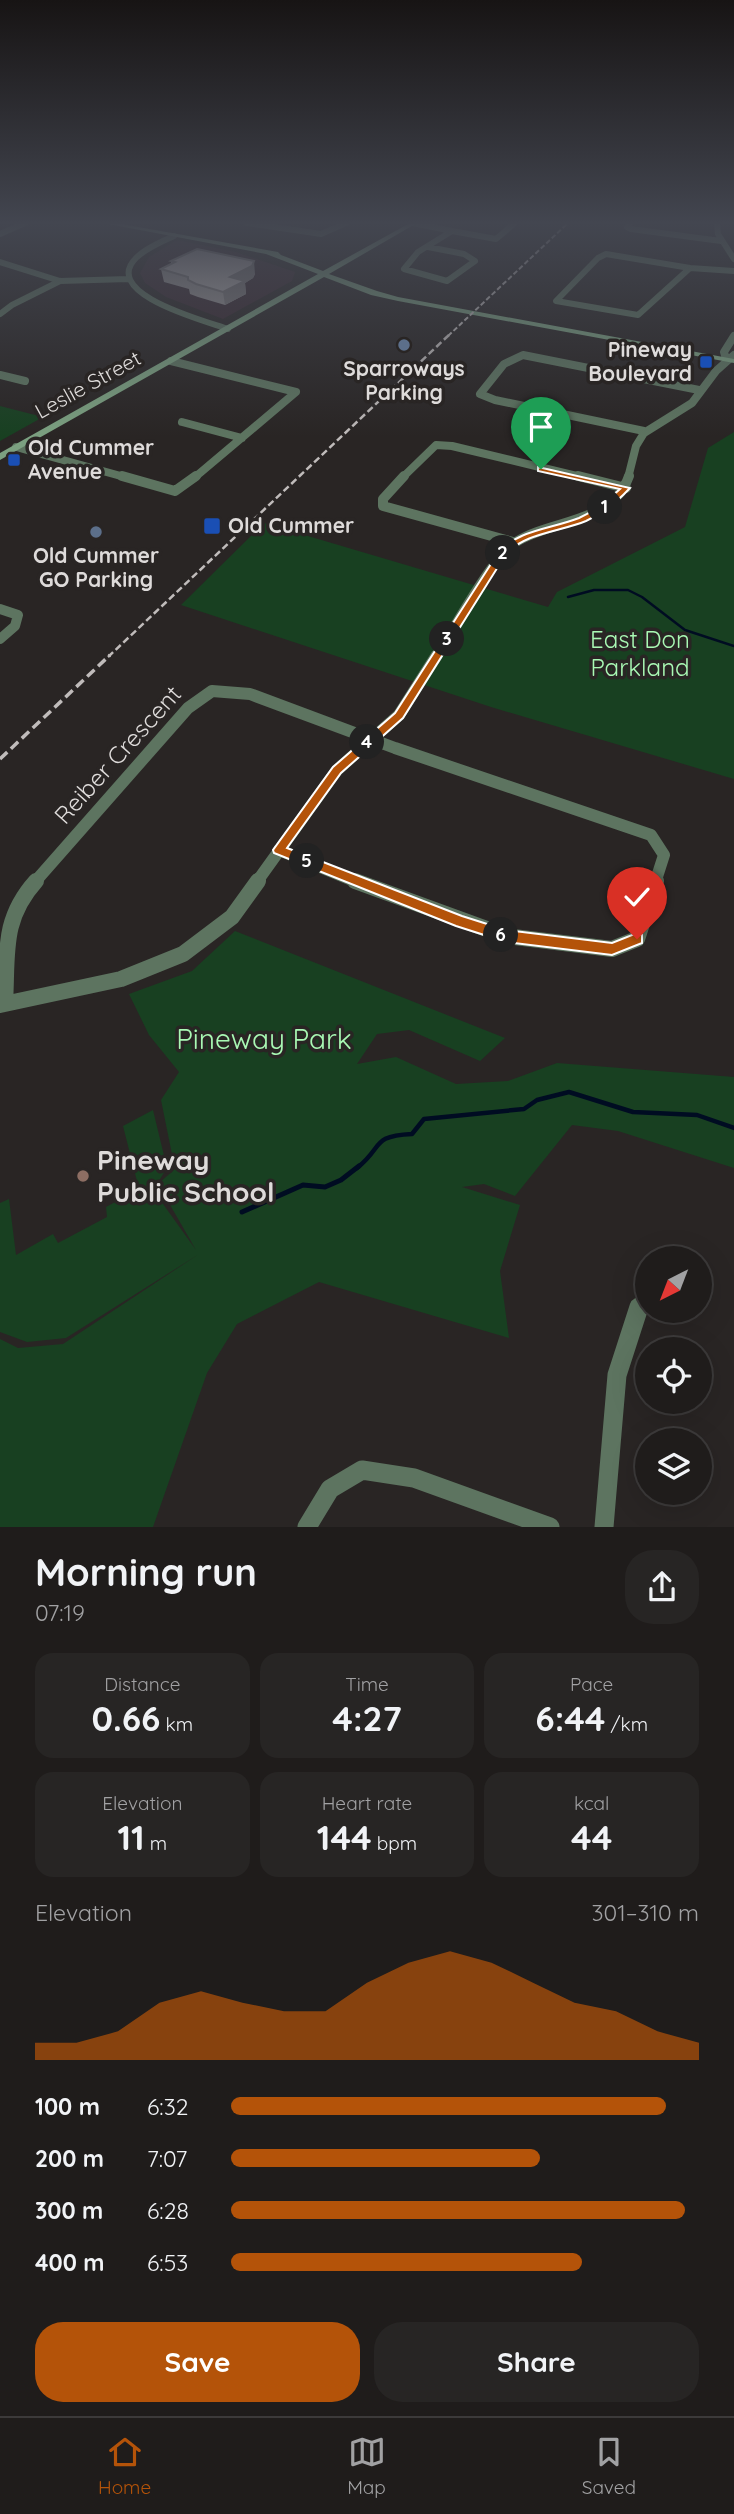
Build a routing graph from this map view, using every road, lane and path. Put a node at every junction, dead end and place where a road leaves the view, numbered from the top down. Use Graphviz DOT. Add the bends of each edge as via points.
graph roads {
  1 [pos="33,294"];
  2 [pos="145,294"];
  3 [pos="286,294"];
  4 [pos="289,294"];
  5 [pos="385,294"];
  6 [pos="563,294"];
  7 [pos="661,294"];
  8 [pos="283,296"];
  9 [pos="0,314"];
  10 [pos="228,328"];
  11 [pos="734,336"];
  12 [pos="731,358"];
  13 [pos="171,360"];
  14 [pos="0,375"];
  15 [pos="25,381"];
  16 [pos="699,390"];
  17 [pos="182,422"];
  18 [pos="644,431"];
  19 [pos="242,438"];
  20 [pos="16,447"];
  21 [pos="0,457"];
  22 [pos="626,488"];
  23 [pos="513,542"];
  24 [pos="0,610"];
  25 [pos="0,639"];
  26 [pos="372,739"];
  27 [pos="279,850"];
  28 [pos="2,1004"];
  29 [pos="635,1320"];
  30 [pos="307,1527"];
  31 [pos="550,1527"];
  32 [pos="604,1527"];
  1 -- 9 [label="street"];
  2 -- 10 [label="street"];
  3 -- 8 [label="main road, Leslie Street"];
  4 -- 8 [label="main road"];
  5 -- 12 [label="main road"];
  6 -- 7 [label="street" via="556,301 638,315"];
  8 -- 10 [label="main road, Leslie Street"];
  10 -- 13 [label="main road, Leslie Street"];
  11 -- 12 [label="street" via="724,352"];
  12 -- 16 [label="street"];
  13 -- 19 [label="street" via="296,391"];
  13 -- 20 [label="main road, Leslie Street"];
  14 -- 15 [label="street"];
  16 -- 18 [label="street" via="692,403"];
  16 -- 18 [label="street" via="516,355 480,391 495,400"];
  17 -- 19 [label="street"];
  18 -- 22 [label="street" via="637,441"];
  19 -- 20 [label="street" via="175,491"];
  20 -- 21 [label="main road, Leslie Street"];
  22 -- 23 [label="street" via="602,510 582,520"];
  22 -- 23 [label="street" via="436,445 383,499 383,506 389,509"];
  23 -- 26 [label="street" via="399,715"];
  24 -- 25 [label="street" via="18,615 15,625"];
  26 -- 27 [label="street" via="337,770"];
  26 -- 27 [label="street, Reiber Crescent" via="651,835 664,855 637,939 612,949 506,936"];
  26 -- 28 [label="street, Reiber Crescent" via="233,691 215,690 199,698 20,899 9,925"];
  27 -- 28 [label="street" via="232,917 183,954 121,979"];
  29 -- 32 [label="street" via="617,1376"];
  30 -- 31 [label="street" via="330,1489 362,1469 414,1478"];
}
